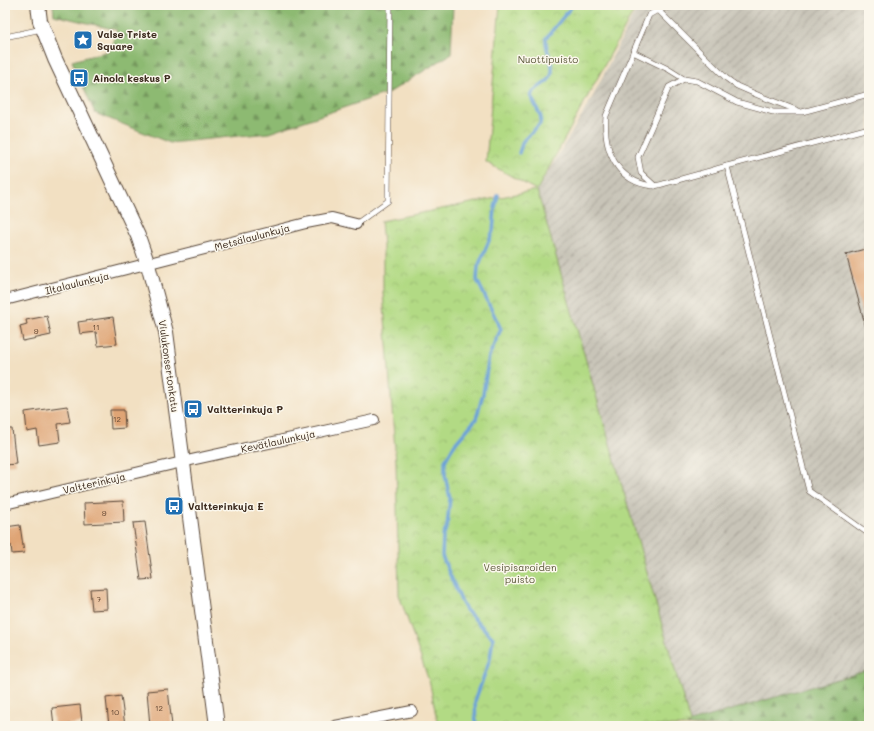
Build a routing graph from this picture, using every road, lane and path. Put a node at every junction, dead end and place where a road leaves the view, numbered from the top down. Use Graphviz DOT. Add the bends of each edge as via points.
graph roads {
  1 [pos="38,5"];
  2 [pos="390,5"];
  3 [pos="676,5"];
  4 [pos="658,10"];
  5 [pos="43,28"];
  6 [pos="5,37"];
  7 [pos="633,52"];
  8 [pos="684,79"];
  9 [pos="869,94"];
  10 [pos="802,112"];
  11 [pos="869,128"];
  12 [pos="727,166"];
  13 [pos="654,186"];
  14 [pos="356,224"];
  15 [pos="148,265"];
  16 [pos="5,300"];
  17 [pos="374,420"];
  18 [pos="182,462"];
  19 [pos="5,504"];
  20 [pos="869,534"];
  21 [pos="412,711"];
  22 [pos="217,726"];
  23 [pos="335,726"];
  1 -- 5 [label="street, Viulukonsertonkatu"];
  2 -- 14 [label="lane" via="388,201"];
  3 -- 4 [label="lane"];
  4 -- 7 [label="lane" via="649,15"];
  4 -- 10 [label="lane" via="726,78 738,86"];
  5 -- 6 [label="lane"];
  5 -- 15 [label="street, Viulukonsertonkatu" via="55,59 124,204"];
  7 -- 8 [label="lane"];
  7 -- 13 [label="lane" via="606,116 604,133 617,167 634,180"];
  8 -- 10 [label="lane" via="697,81 754,108 773,112"];
  8 -- 13 [label="lane" via="669,87 638,157 641,173"];
  9 -- 10 [label="lane"];
  11 -- 12 [label="lane"];
  12 -- 13 [label="lane"];
  12 -- 20 [label="lane" via="809,491"];
  14 -- 15 [label="street, Metsälaulunkuja" via="332,218"];
  15 -- 16 [label="street, Iltalaulunkuja"];
  15 -- 18 [label="street, Viulukonsertonkatu" via="166,332"];
  17 -- 18 [label="street, Kevätlaulunkuja"];
  18 -- 19 [label="street, Valtterinkuja"];
  18 -- 22 [label="street, Viulukonsertonkatu"];
  21 -- 23 [label="street"];
}
